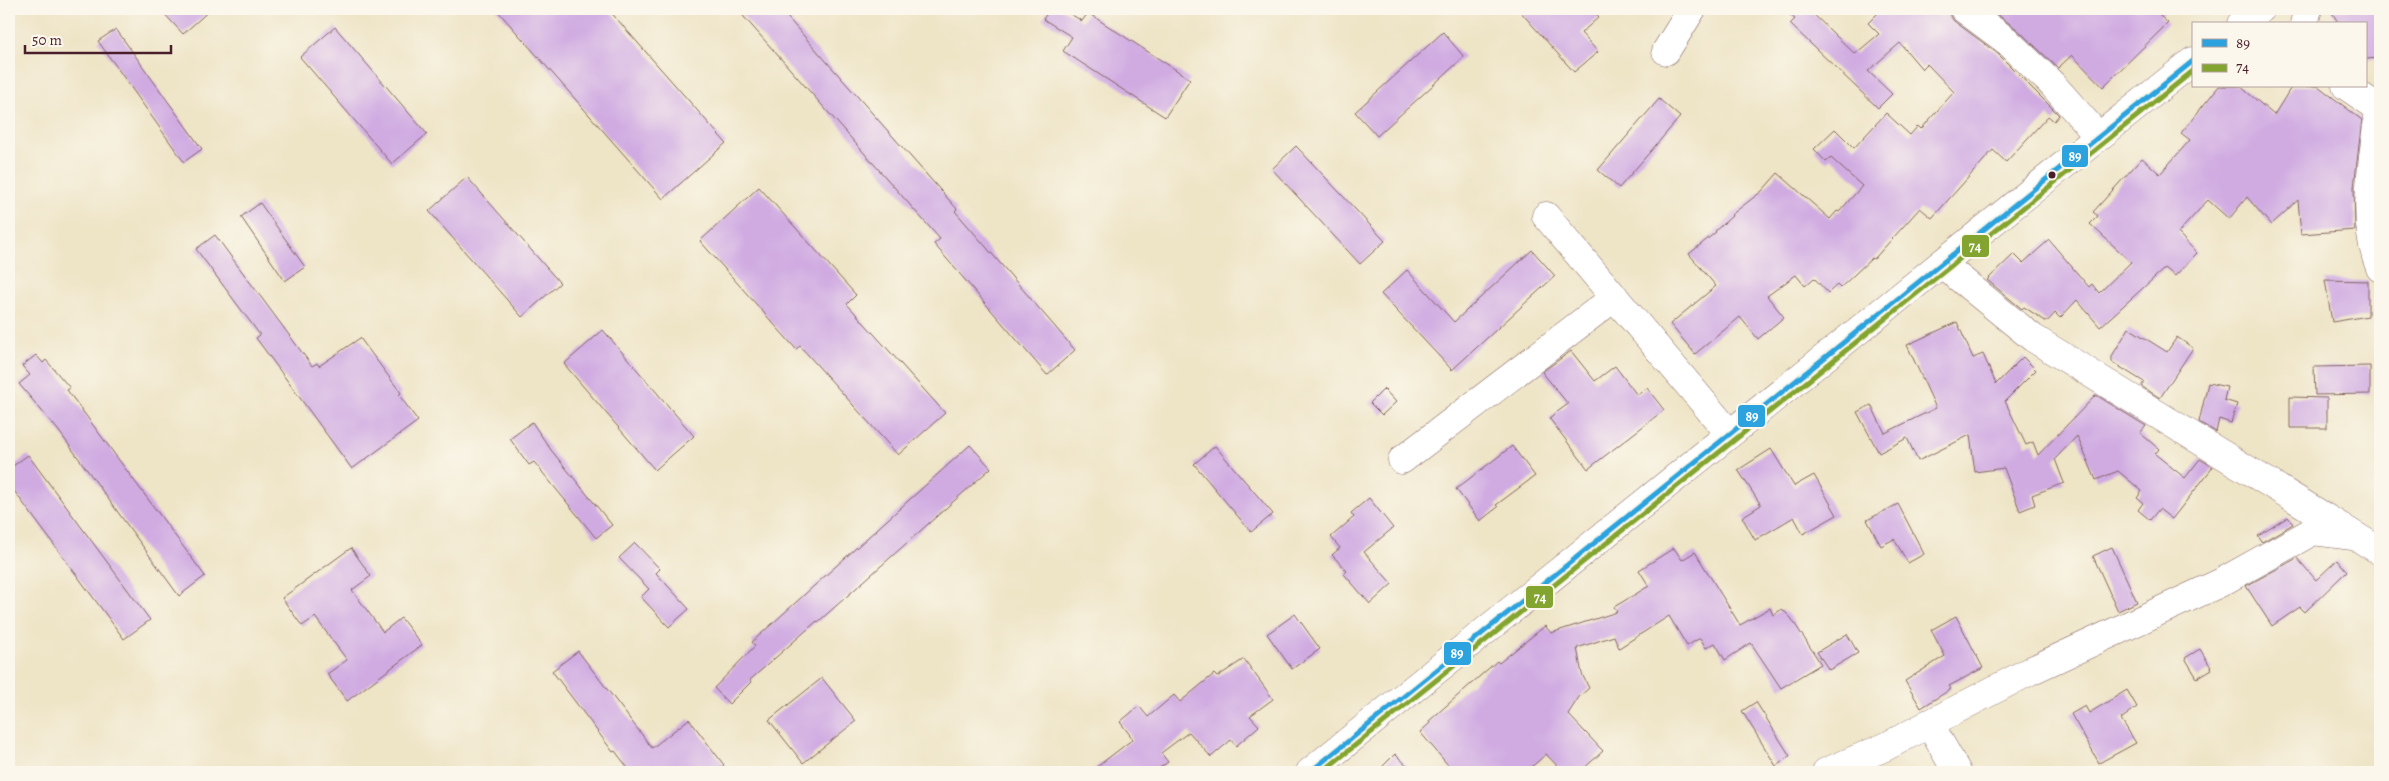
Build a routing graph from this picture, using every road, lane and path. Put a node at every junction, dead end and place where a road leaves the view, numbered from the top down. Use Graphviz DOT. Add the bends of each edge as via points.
graph roads {
  1 [pos="1692,9"];
  2 [pos="1964,9"];
  3 [pos="2261,9"];
  4 [pos="2308,9"];
  5 [pos="2244,22"];
  6 [pos="2305,22"];
  7 [pos="1666,51"];
  8 [pos="2192,63"];
  9 [pos="2349,88"];
  10 [pos="2380,108"];
  11 [pos="2098,136"];
  12 [pos="1546,216"];
  13 [pos="1942,264"];
  14 [pos="2380,268"];
  15 [pos="1615,298"];
  16 [pos="1730,434"];
  17 [pos="1402,460"];
  18 [pos="2353,536"];
  19 [pos="2379,547"];
  20 [pos="1929,723"];
  21 [pos="1310,772"];
  22 [pos="1826,772"];
  23 [pos="1957,772"];
  1 -- 7 [label="main road"];
  2 -- 11 [label="main road" via="2006,41 2052,84"];
  3 -- 5 [label="main road"];
  4 -- 6 [label="main road"];
  8 -- 11 [label="main road"];
  9 -- 10 [label="main road"];
  10 -- 14 [label="main road" via="2368,218"];
  11 -- 13 [label="main road"];
  12 -- 15 [label="main road"];
  13 -- 16 [label="main road"];
  13 -- 18 [label="main road" via="2032,338"];
  15 -- 16 [label="main road"];
  15 -- 17 [label="main road"];
  16 -- 21 [label="main road"];
  18 -- 19 [label="main road"];
  18 -- 20 [label="main road" via="2313,531 2220,583 2030,671"];
  20 -- 22 [label="main road" via="1885,747"];
  20 -- 23 [label="main road"];
}
